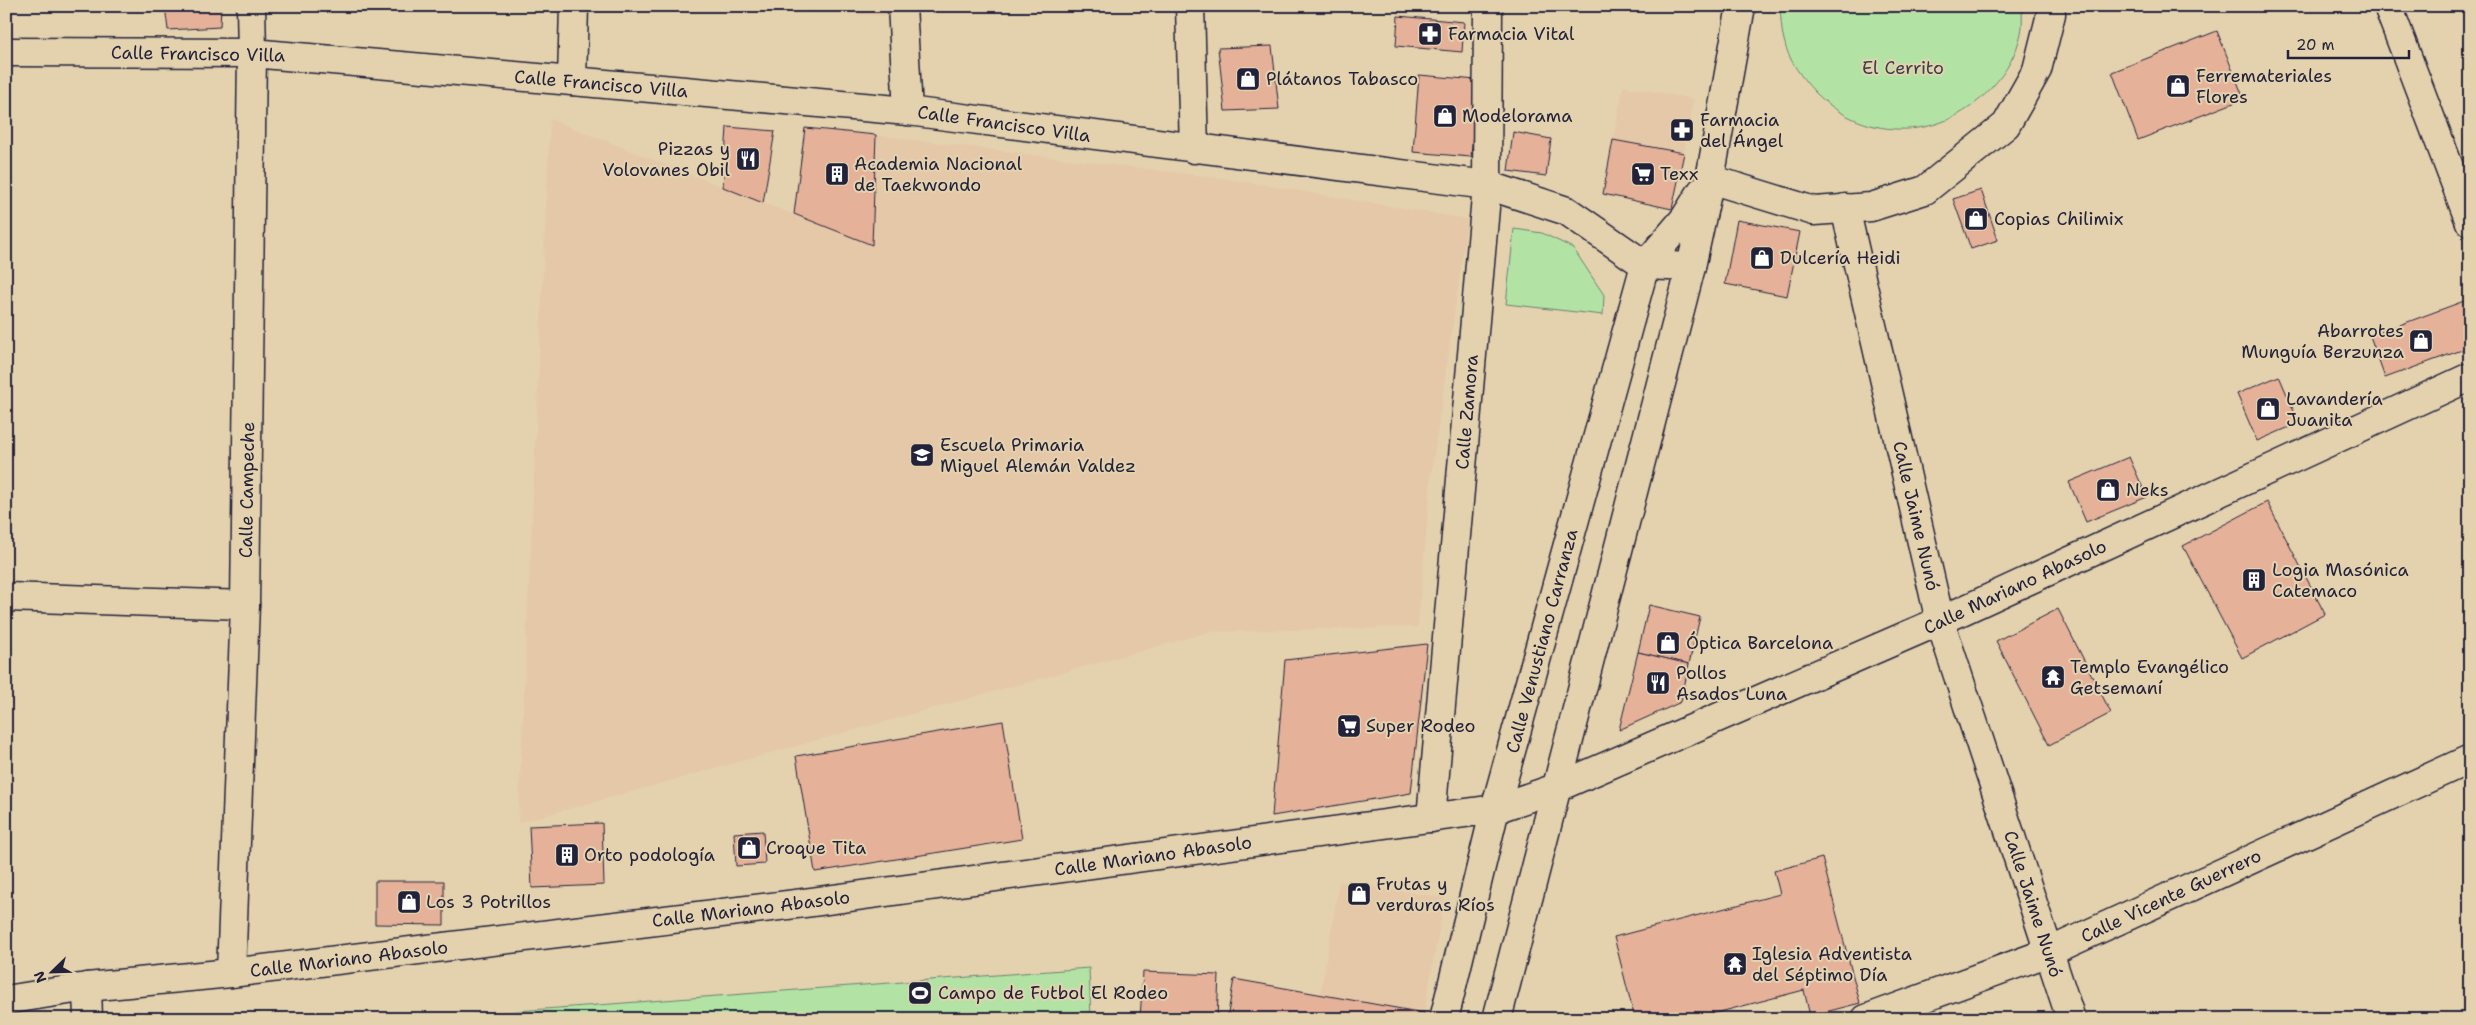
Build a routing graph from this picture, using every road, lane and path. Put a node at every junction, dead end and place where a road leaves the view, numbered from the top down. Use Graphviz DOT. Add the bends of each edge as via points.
graph roads {
  1 [pos="251,6"];
  2 [pos="574,6"];
  3 [pos="902,6"];
  4 [pos="1190,6"];
  5 [pos="1488,6"];
  6 [pos="1741,6"];
  7 [pos="2050,6"];
  8 [pos="2388,6"];
  9 [pos="6,52"];
  10 [pos="252,53"];
  11 [pos="572,81"];
  12 [pos="908,111"];
  13 [pos="1194,149"];
  14 [pos="1710,179"];
  15 [pos="1487,186"];
  16 [pos="1845,208"];
  17 [pos="2470,222"];
  18 [pos="1646,265"];
  19 [pos="1691,268"];
  20 [pos="2470,377"];
  21 [pos="6,598"];
  22 [pos="245,605"];
  23 [pos="1940,621"];
  24 [pos="2470,759"];
  25 [pos="1556,788"];
  26 [pos="1495,809"];
  27 [pos="1431,818"];
  28 [pos="2049,952"];
  29 [pos="230,973"];
  30 [pos="88,987"];
  31 [pos="6,1000"];
  32 [pos="88,1019"];
  33 [pos="1444,1019"];
  34 [pos="1497,1019"];
  35 [pos="1866,1019"];
  36 [pos="2071,1019"];
  1 -- 10 [label="street, Calle Campeche"];
  2 -- 11 [label="street"];
  3 -- 12 [label="street"];
  4 -- 13 [label="street"];
  5 -- 15 [label="street, Calle Zamora"];
  6 -- 14 [label="street"];
  7 -- 16 [label="street" via="2051,14 2037,70 2006,125 1925,190 1871,207"];
  8 -- 17 [label="street"];
  9 -- 10 [label="street, Calle Francisco Villa"];
  10 -- 11 [label="street, Calle Francisco Villa"];
  10 -- 22 [label="street, Calle Campeche"];
  11 -- 12 [label="street, Calle Francisco Villa"];
  12 -- 13 [label="street, Calle Francisco Villa"];
  13 -- 15 [label="street, Calle Francisco Villa"];
  14 -- 16 [label="street" via="1814,210"];
  14 -- 18 [label="street" via="1685,218"];
  14 -- 19 [label="street"];
  15 -- 18 [label="street, Calle Francisco Villa" via="1567,211"];
  15 -- 27 [label="street, Calle Zamora"];
  16 -- 23 [label="street, Calle Jaime Nunó"];
  18 -- 19 [label="street"];
  18 -- 26 [label="street, Calle Venustiano Carranza"];
  19 -- 25 [label="street"];
  20 -- 23 [label="street, Calle Mariano Abasolo"];
  21 -- 22 [label="street"];
  22 -- 29 [label="street, Calle Campeche"];
  23 -- 25 [label="street, Calle Mariano Abasolo"];
  23 -- 28 [label="street, Calle Jaime Nunó"];
  24 -- 28 [label="street, Calle Vicente Guerrero"];
  25 -- 26 [label="street, Calle Mariano Abasolo"];
  25 -- 34 [label="street"];
  26 -- 27 [label="street, Calle Mariano Abasolo"];
  26 -- 33 [label="street, Calle Venustiano Carranza"];
  27 -- 29 [label="street, Calle Mariano Abasolo" via="812,902"];
  28 -- 35 [label="street, Calle Vicente Guerrero"];
  28 -- 36 [label="street, Calle Jaime Nunó"];
  29 -- 30 [label="street, Calle Mariano Abasolo"];
  30 -- 31 [label="street, Calle Mariano Abasolo"];
  30 -- 32 [label="street"];
}
